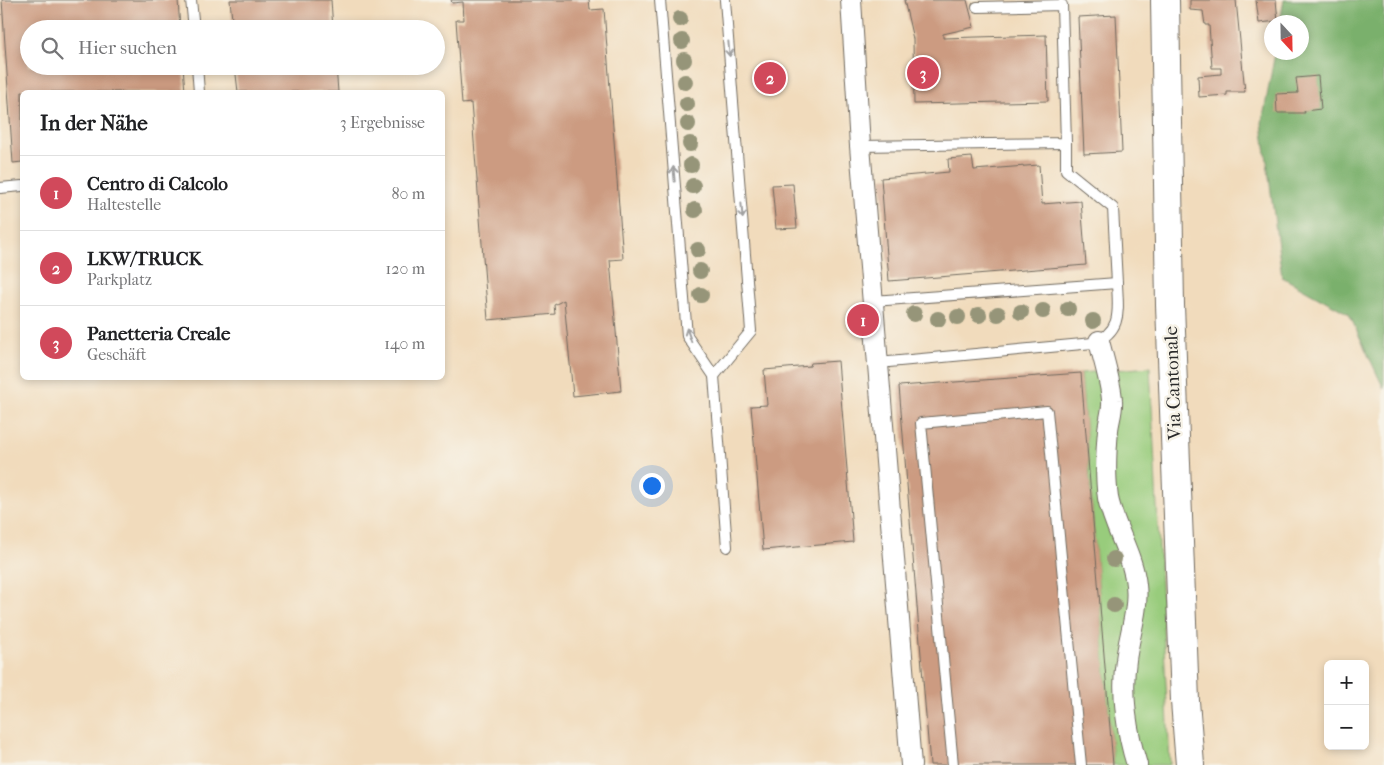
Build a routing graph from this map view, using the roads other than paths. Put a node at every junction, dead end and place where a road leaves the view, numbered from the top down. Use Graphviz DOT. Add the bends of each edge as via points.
graph roads {
  1 [pos="191,0"];
  2 [pos="660,0"];
  3 [pos="725,0"];
  4 [pos="851,0"];
  5 [pos="1165,0"];
  6 [pos="977,7"];
  7 [pos="193,20"];
  8 [pos="198,75"];
  9 [pos="199,90"];
  10 [pos="1066,143"];
  11 [pos="860,146"];
  12 [pos="20,186"];
  13 [pos="0,188"];
  14 [pos="1117,283"];
  15 [pos="873,301"];
  16 [pos="1099,341"];
  17 [pos="878,363"];
  18 [pos="714,376"];
  19 [pos="727,547"];
  20 [pos="911,765"];
  21 [pos="953,765"];
  22 [pos="1080,765"];
  23 [pos="1137,765"];
  24 [pos="1190,765"];
  1 -- 7 [label="lane"];
  18 -- 2 [label="lane, one-way" via="687,336"];
  3 -- 18 [label="lane, one-way" via="751,331"];
  4 -- 11 [label="street"];
  5 -- 24 [label="main road, Via Cantonale" via="1170,305"];
  6 -- 10 [label="lane" via="1062,5"];
  8 -- 9 [label="lane"];
  10 -- 11 [label="lane"];
  10 -- 14 [label="lane" via="1066,170 1112,208"];
  11 -- 15 [label="street"];
  12 -- 13 [label="lane"];
  14 -- 15 [label="lane"];
  14 -- 16 [label="lane" via="1116,320 1110,333"];
  15 -- 17 [label="street"];
  16 -- 17 [label="lane"];
  16 -- 23 [label="street" via="1112,399 1106,481 1116,525 1132,565 1136,585 1124,681 1128,727"];
  17 -- 20 [label="street"];
  18 -- 19 [label="lane"];
  21 -- 22 [label="lane" via="921,423 1047,411"];
}
